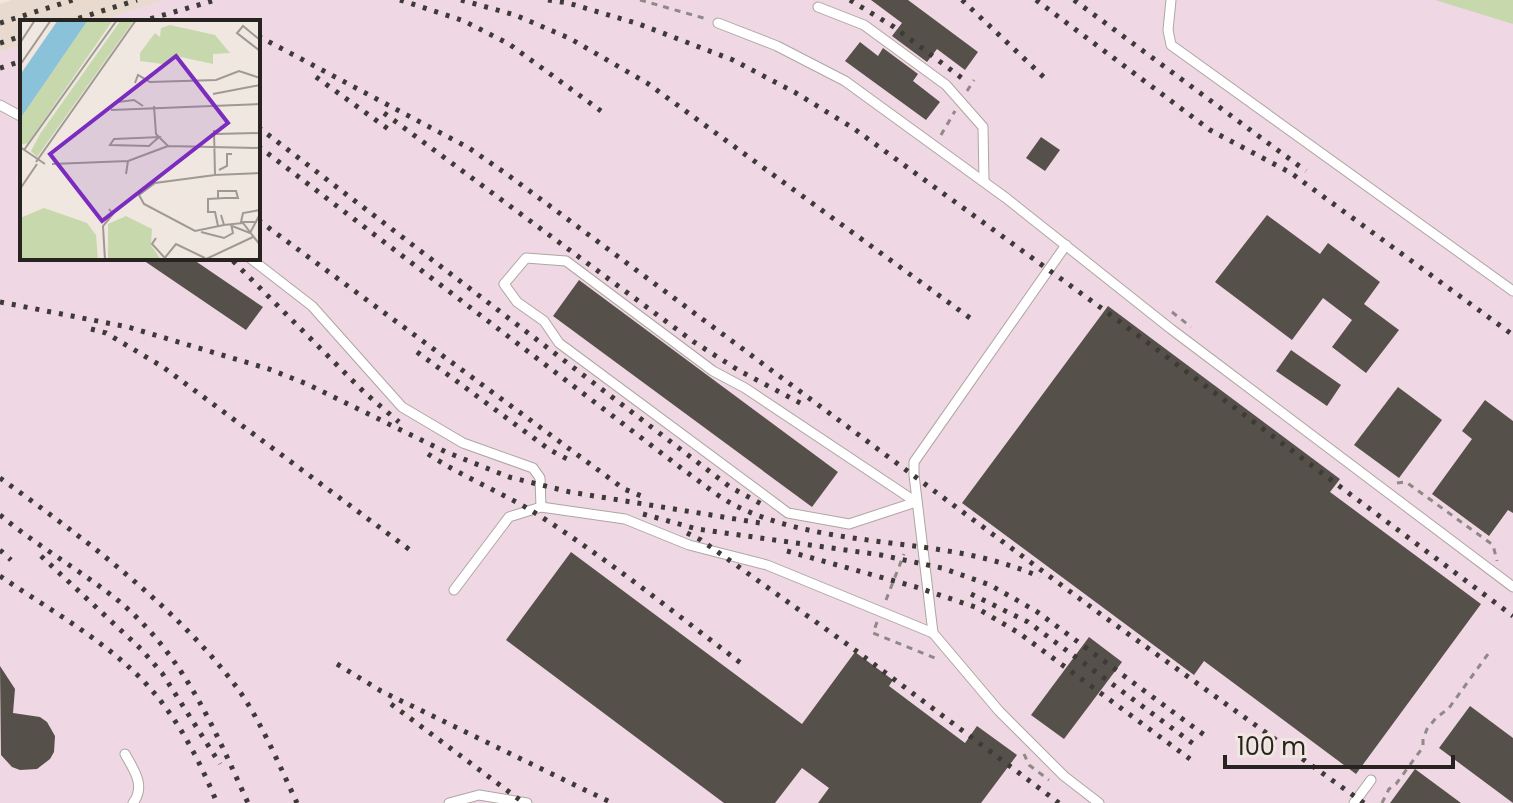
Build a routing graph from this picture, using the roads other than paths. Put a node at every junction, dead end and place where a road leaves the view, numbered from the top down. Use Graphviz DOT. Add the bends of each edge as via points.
graph roads {
  1 [pos="1171,0"];
  2 [pos="818,7"];
  3 [pos="718,23"];
  4 [pos="0,105"];
  5 [pos="20,116"];
  6 [pos="984,181"];
  7 [pos="1066,245"];
  8 [pos="253,260"];
  9 [pos="1513,291"];
  10 [pos="916,502"];
  11 [pos="541,507"];
  12 [pos="1513,587"];
  13 [pos="454,590"];
  14 [pos="933,633"];
  15 [pos="125,754"];
  16 [pos="1371,780"];
  17 [pos="133,803"];
  18 [pos="449,803"];
  19 [pos="527,803"];
  20 [pos="1099,803"];
  21 [pos="1354,803"];
  1 -- 9 [label="lane" via="1171,45"];
  2 -- 6 [label="lane" via="864,25 946,85 983,127"];
  3 -- 6 [label="lane" via="845,81"];
  4 -- 5 [label="lane"];
  6 -- 7 [label="lane"];
  7 -- 10 [label="lane" via="914,462"];
  7 -- 12 [label="lane"];
  8 -- 11 [label="lane" via="312,306 402,407 463,443 533,468 540,478"];
  10 -- 10 [label="lane" via="713,371 566,261 526,258 504,284 517,302 544,321 559,343 788,513 849,524"];
  10 -- 14 [label="lane"];
  11 -- 13 [label="lane" via="509,517"];
  11 -- 14 [label="lane" via="625,519 689,545 767,565"];
  14 -- 20 [label="lane" via="999,711"];
  15 -- 17 [label="lane" via="139,785"];
  16 -- 21 [label="lane"];
  18 -- 19 [label="lane" via="479,795"];
}
